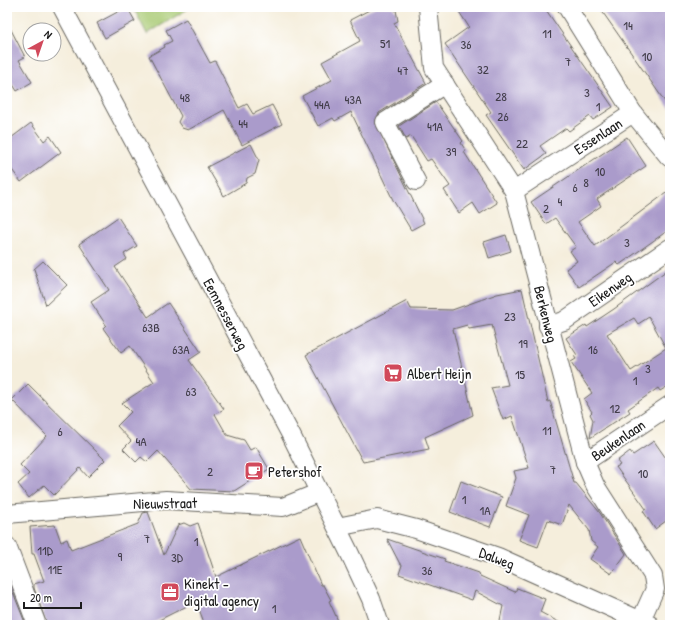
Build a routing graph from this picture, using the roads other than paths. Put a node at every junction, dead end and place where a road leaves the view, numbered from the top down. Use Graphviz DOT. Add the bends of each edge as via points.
graph roads {
  1 [pos="62,7"];
  2 [pos="428,7"];
  3 [pos="567,7"];
  4 [pos="445,84"];
  5 [pos="634,113"];
  6 [pos="670,156"];
  7 [pos="416,181"];
  8 [pos="514,192"];
  9 [pos="670,248"];
  10 [pos="548,326"];
  11 [pos="670,404"];
  12 [pos="585,462"];
  13 [pos="320,492"];
  14 [pos="7,514"];
  15 [pos="337,527"];
  16 [pos="7,546"];
  17 [pos="646,623"];
  18 [pos="37,625"];
  19 [pos="380,625"];
  1 -- 13 [label="street, Eemnesserweg"];
  2 -- 4 [label="street, Berkenweg" via="434,68"];
  3 -- 5 [label="street"];
  4 -- 7 [label="street" via="385,122"];
  4 -- 8 [label="street, Berkenweg"];
  5 -- 6 [label="street, Essenlaan"];
  5 -- 8 [label="street, Essenlaan"];
  8 -- 10 [label="street, Berkenweg"];
  9 -- 10 [label="street, Eikenweg" via="564,321"];
  10 -- 12 [label="street, Berkenweg"];
  11 -- 12 [label="street, Beukenlaan"];
  12 -- 17 [label="street, Berkenweg" via="595,485 654,576 656,589"];
  13 -- 14 [label="street, Nieuwstraat" via="283,507 166,500"];
  13 -- 15 [label="street, Eemnesserweg"];
  15 -- 17 [label="street, Dalweg" via="377,519 416,529 498,557"];
  15 -- 19 [label="street, Eemnesserweg" via="371,598"];
  16 -- 18 [label="street"];
}
